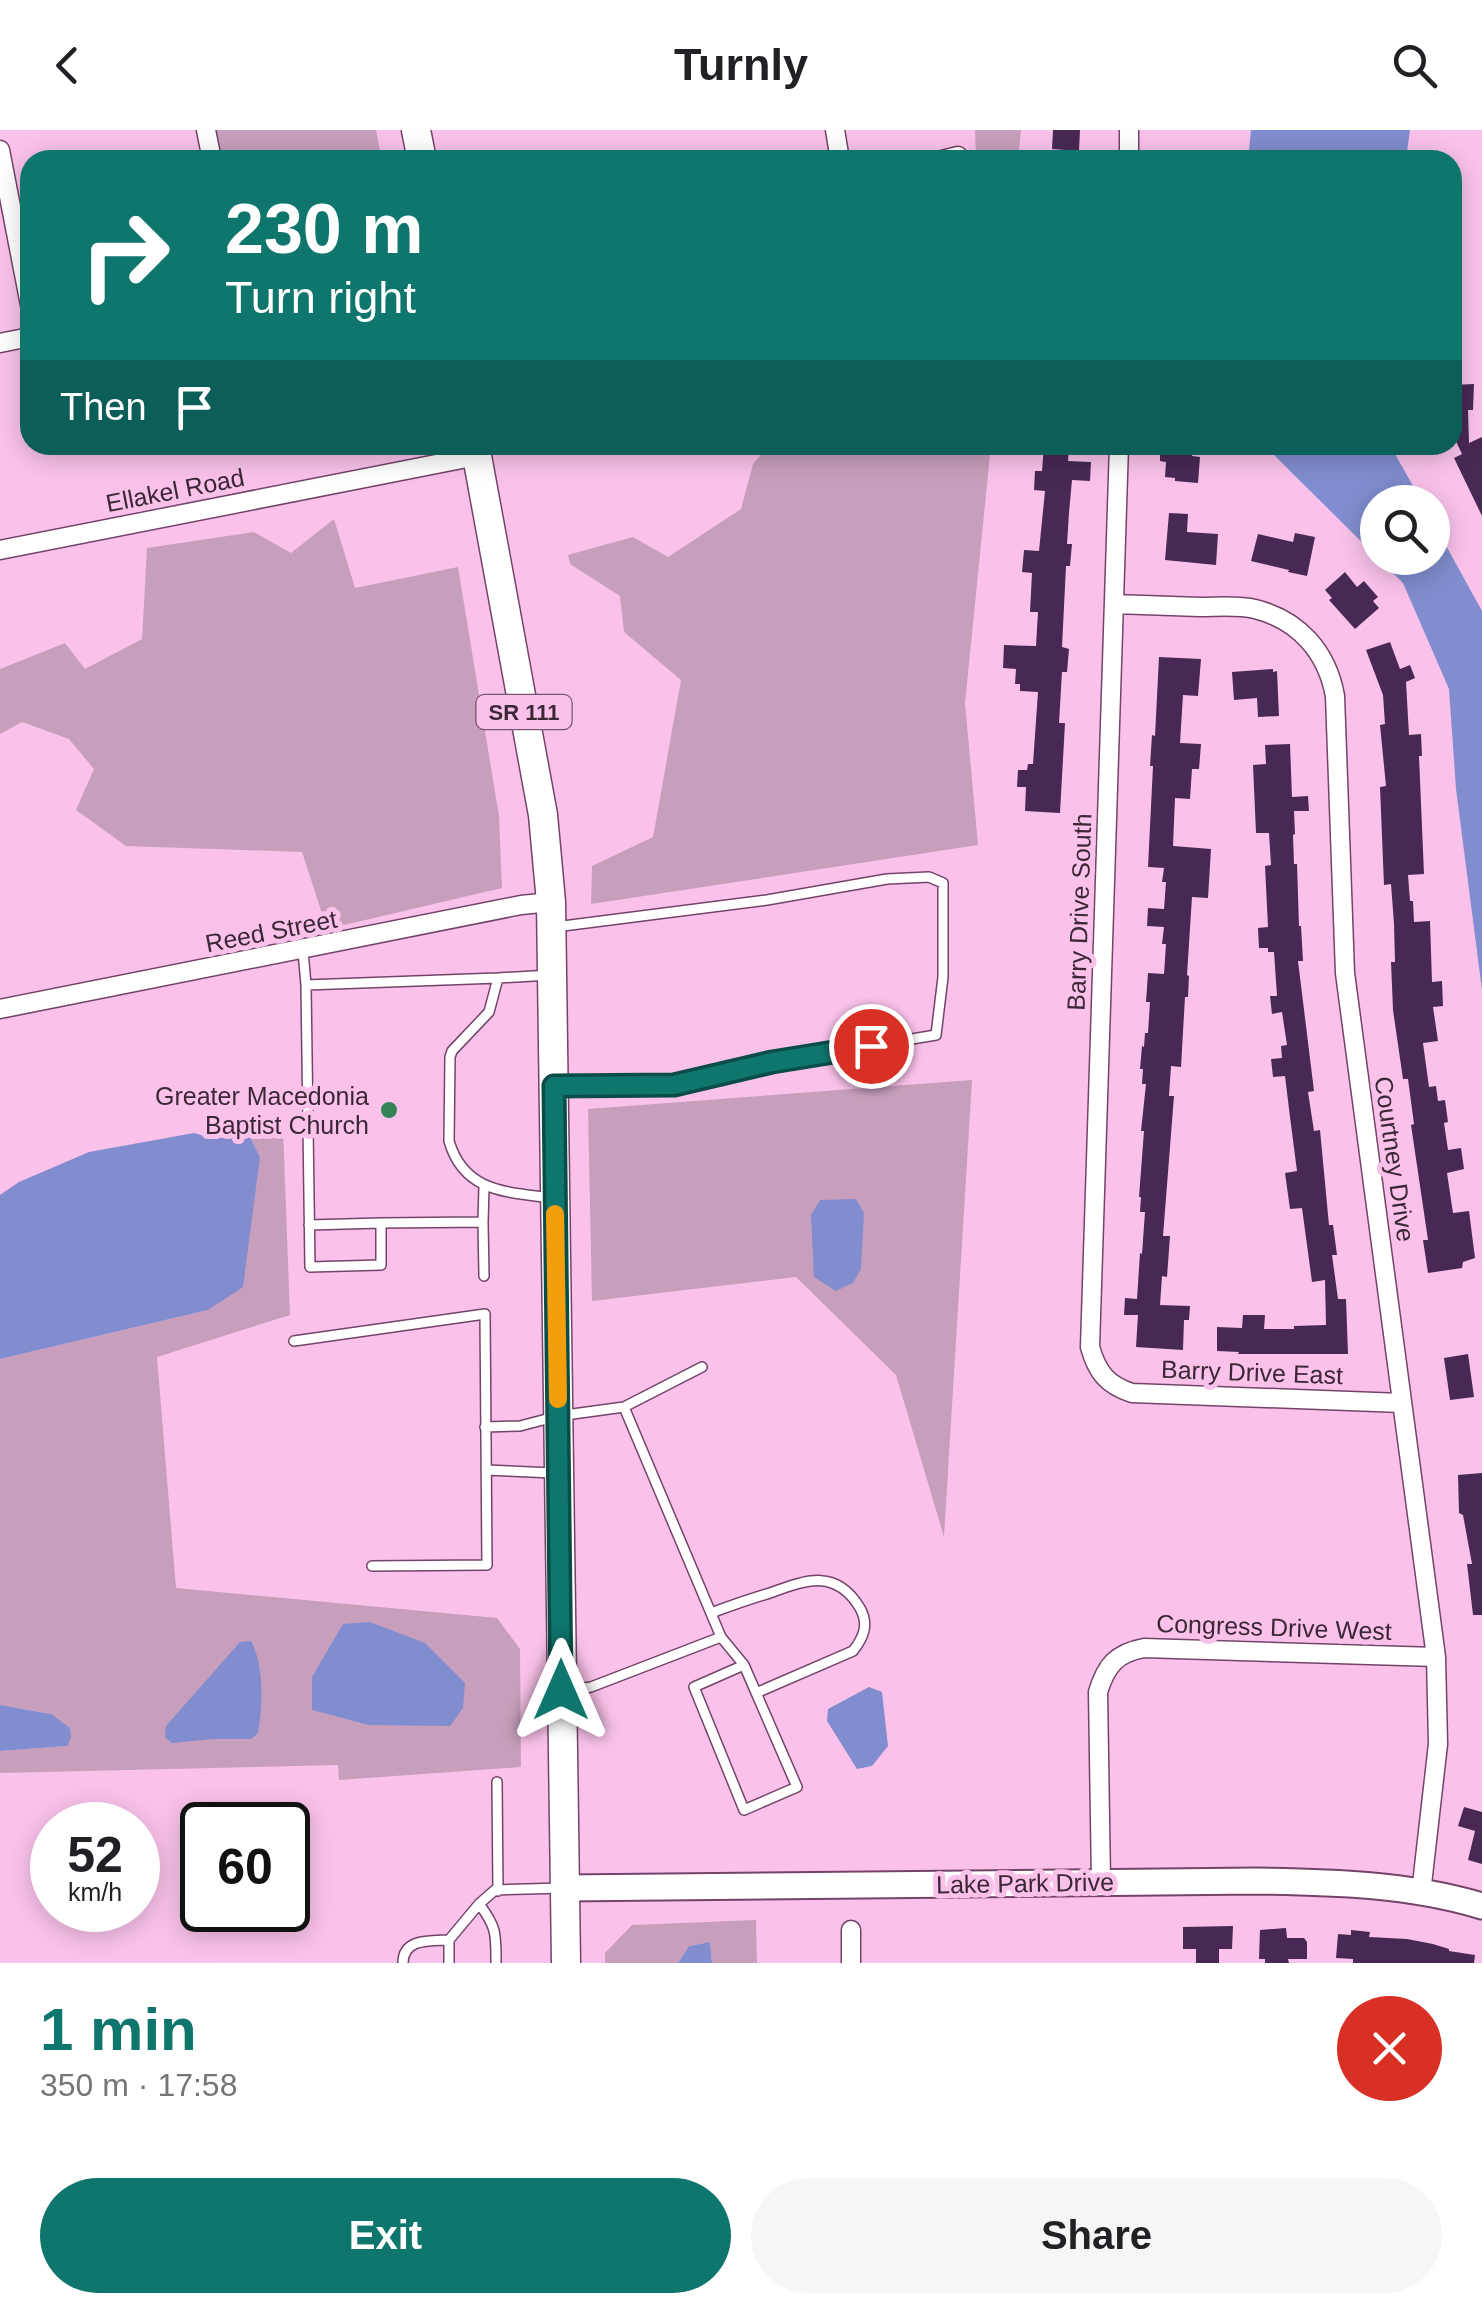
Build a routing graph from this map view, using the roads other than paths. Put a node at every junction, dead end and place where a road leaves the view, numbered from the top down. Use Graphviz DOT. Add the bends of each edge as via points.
graph roads {
  1 [pos="0,150"];
  2 [pos="20,254"];
  3 [pos="457,455"];
  4 [pos="477,455"];
  5 [pos="1119,455"];
  6 [pos="0,550"];
  7 [pos="1114,604"];
  8 [pos="551,914"];
  9 [pos="302,950"];
  10 [pos="553,975"];
  11 [pos="498,978"];
  12 [pos="306,984"];
  13 [pos="0,1009"];
  14 [pos="554,1086"];
  15 [pos="484,1186"];
  16 [pos="555,1199"];
  17 [pos="483,1222"];
  18 [pos="381,1223"];
  19 [pos="309,1224"];
  20 [pos="484,1276"];
  21 [pos="294,1341"];
  22 [pos="702,1367"];
  23 [pos="1104,1378"];
  24 [pos="1402,1402"];
  25 [pos="624,1407"];
  26 [pos="558,1416"];
  27 [pos="485,1428"];
  28 [pos="486,1470"];
  29 [pos="559,1473"];
  30 [pos="372,1566"];
  31 [pos="710,1613"];
  32 [pos="721,1637"];
  33 [pos="1436,1657"];
  34 [pos="744,1665"];
  35 [pos="561,1690"];
  36 [pos="756,1694"];
  37 [pos="497,1782"];
  38 [pos="1100,1882"];
  39 [pos="565,1888"];
  40 [pos="498,1890"];
  41 [pos="1421,1892"];
  42 [pos="479,1904"];
  43 [pos="1482,1906"];
  44 [pos="851,1930"];
  45 [pos="449,1940"];
  46 [pos="403,1963"];
  47 [pos="449,1963"];
  48 [pos="496,1963"];
  49 [pos="566,1963"];
  50 [pos="851,1963"];
  1 -- 2 [label="street"];
  3 -- 6 [label="street, Ellakel Road"];
  4 -- 8 [label="main road, SR 111" via="542,815"];
  5 -- 7 [label="street, Barry Drive South"];
  7 -- 23 [label="street, Barry Drive South" via="1090,1347"];
  7 -- 24 [label="street, Courtney Drive" via="1252,608 1276,616 1311,642 1332,680 1345,973"];
  8 -- 9 [label="street, Reed Street" via="521,906"];
  8 -- 10 [label="main road, SR 111"];
  8 -- 14 [label="lane" via="766,900 887,878 942,883 936,1035 674,1085"];
  9 -- 12 [label="lane"];
  9 -- 13 [label="street, Reed Street"];
  10 -- 11 [label="lane"];
  10 -- 14 [label="main road, SR 111"];
  11 -- 12 [label="lane"];
  11 -- 15 [label="lane" via="489,1012 450,1057 449,1141"];
  12 -- 19 [label="lane"];
  14 -- 16 [label="main road, SR 111"];
  15 -- 16 [label="lane"];
  15 -- 17 [label="lane"];
  16 -- 26 [label="main road, SR 111"];
  17 -- 18 [label="lane"];
  17 -- 20 [label="lane"];
  18 -- 19 [label="lane"];
  18 -- 19 [label="lane" via="381,1265 310,1267"];
  21 -- 27 [label="lane" via="484,1314"];
  22 -- 25 [label="lane"];
  23 -- 24 [label="street, Barry Drive East" via="1132,1393"];
  24 -- 33 [label="street, Courtney Drive"];
  25 -- 26 [label="lane"];
  25 -- 31 [label="lane"];
  26 -- 27 [label="lane"];
  26 -- 29 [label="main road, SR 111"];
  27 -- 28 [label="lane"];
  28 -- 29 [label="lane"];
  28 -- 30 [label="lane" via="486,1565"];
  29 -- 35 [label="main road, SR 111"];
  31 -- 32 [label="lane"];
  31 -- 36 [label="lane" via="810,1579 836,1584 857,1603 864,1638 853,1651"];
  32 -- 34 [label="lane"];
  32 -- 35 [label="lane" via="591,1687"];
  33 -- 38 [label="street, Congress Drive West" via="1128,1650 1103,1675 1098,1692"];
  33 -- 41 [label="street, Courtney Drive" via="1438,1744"];
  34 -- 36 [label="lane"];
  34 -- 36 [label="lane" via="694,1686 744,1810 797,1787"];
  35 -- 39 [label="main road, SR 111"];
  37 -- 40 [label="lane"];
  38 -- 39 [label="street, Lake Park Drive"];
  38 -- 41 [label="street, Lake Park Drive" via="1341,1882"];
  39 -- 40 [label="lane"];
  39 -- 49 [label="main road, SR 111"];
  40 -- 42 [label="lane"];
  41 -- 43 [label="street, Lake Park Drive"];
  42 -- 45 [label="lane"];
  42 -- 48 [label="lane" via="496,1930"];
  44 -- 50 [label="street"];
  45 -- 46 [label="lane" via="410,1945"];
  45 -- 47 [label="lane"];
}
